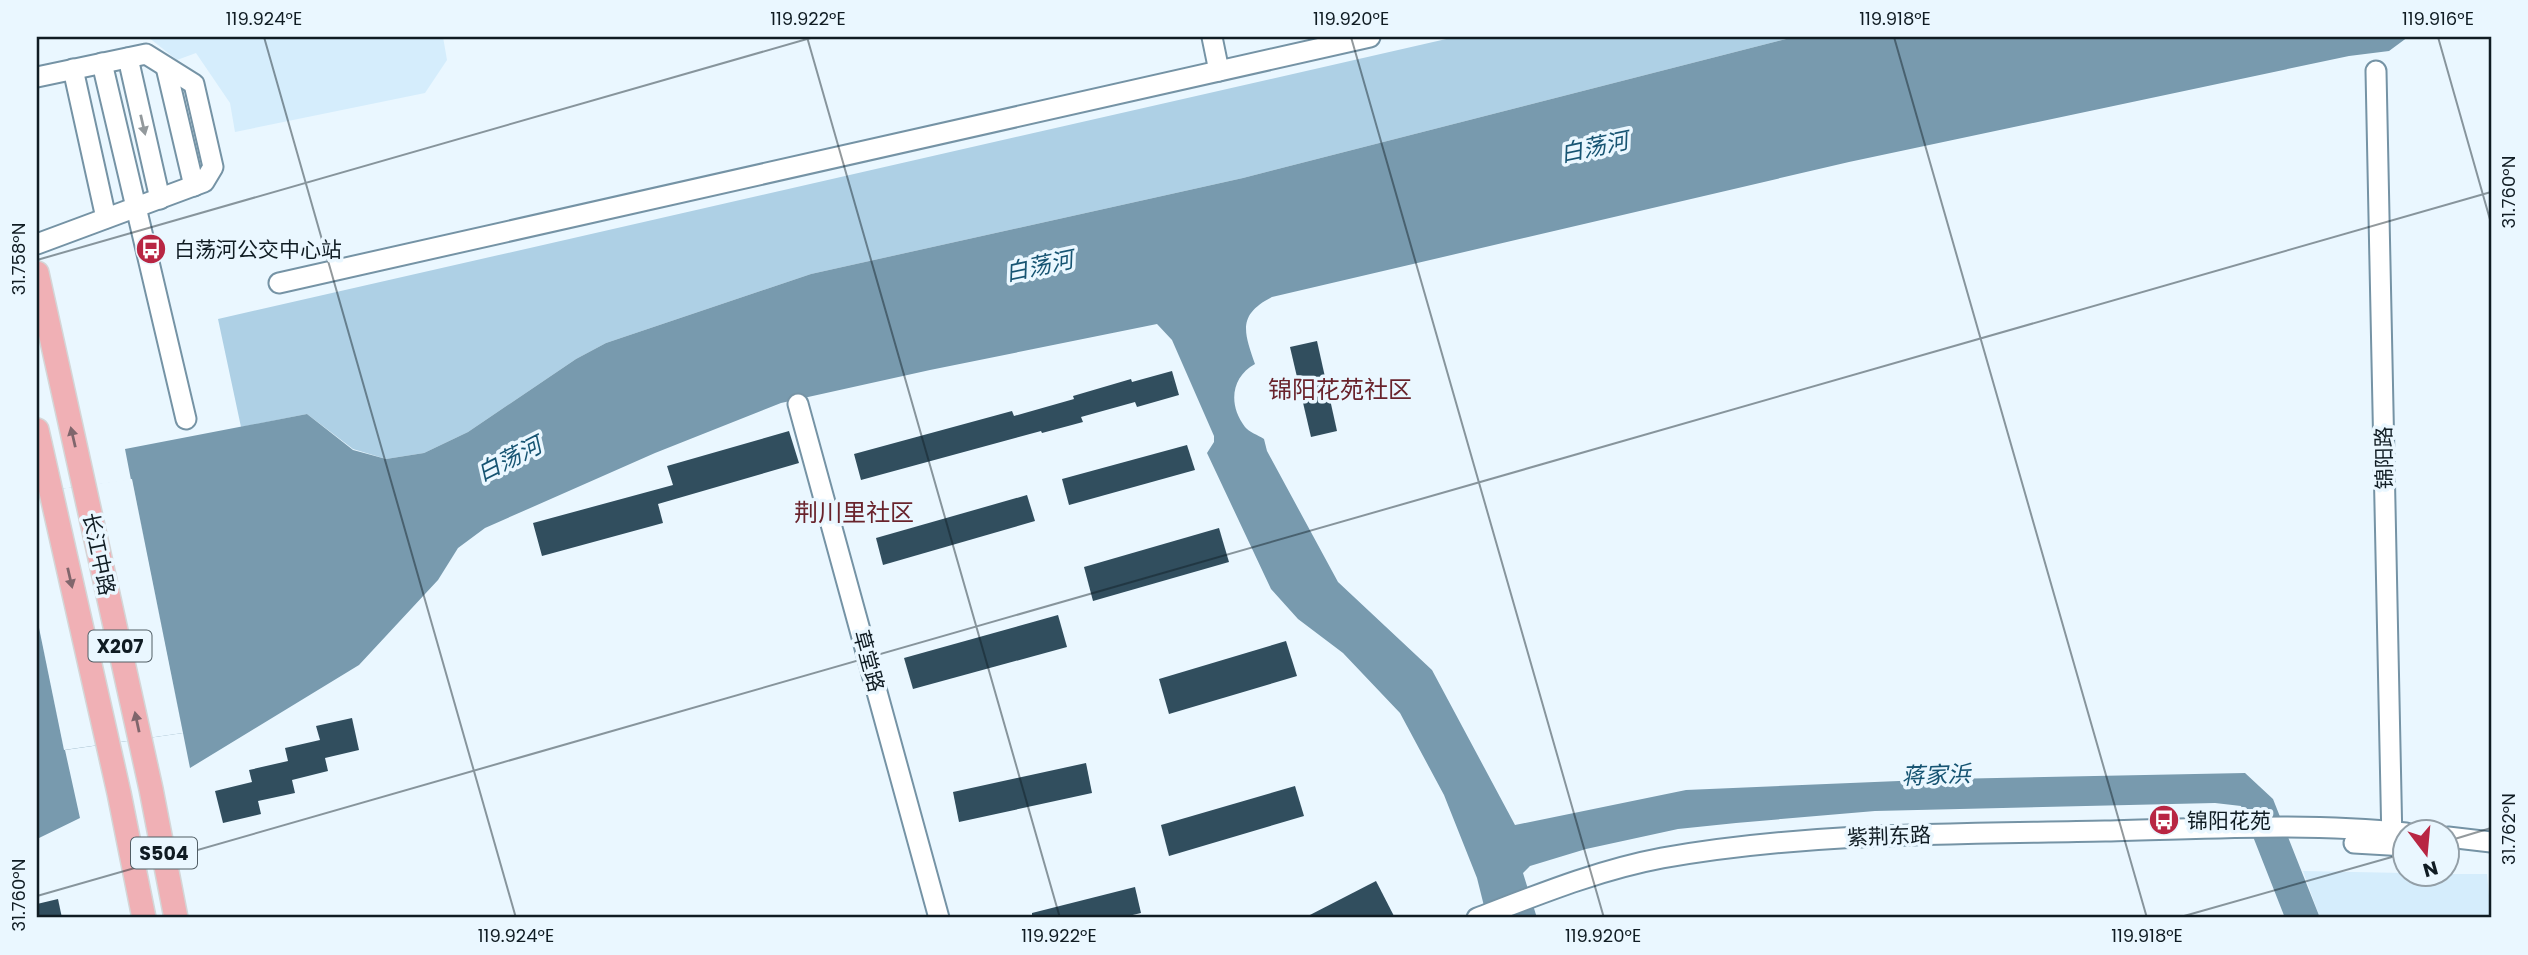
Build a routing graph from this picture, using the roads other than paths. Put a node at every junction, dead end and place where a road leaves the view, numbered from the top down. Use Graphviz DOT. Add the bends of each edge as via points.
graph roads {
  1 [pos="1212,37"];
  2 [pos="1370,37"];
  3 [pos="128,58"];
  4 [pos="102,63"];
  5 [pos="73,69"];
  6 [pos="1219,71"];
  7 [pos="2376,71"];
  8 [pos="37,77"];
  9 [pos="159,199"];
  10 [pos="134,208"];
  11 [pos="106,218"];
  12 [pos="37,244"];
  13 [pos="37,273"];
  14 [pos="279,283"];
  15 [pos="798,404"];
  16 [pos="186,419"];
  17 [pos="37,430"];
  18 [pos="151,789"];
  19 [pos="119,793"];
  20 [pos="2398,818"];
  21 [pos="2392,839"];
  22 [pos="2462,839"];
  23 [pos="2491,842"];
  24 [pos="2462,852"];
  25 [pos="2491,855"];
  26 [pos="1552,895"];
  27 [pos="144,918"];
  28 [pos="176,918"];
  29 [pos="939,918"];
  30 [pos="1476,918"];
  31 [pos="1503,918"];
  1 -- 6 [label="street"];
  2 -- 6 [label="street"];
  3 -- 4 [label="street"];
  3 -- 9 [label="street, one-way"];
  3 -- 9 [label="street" via="146,54 194,84 214,167 204,183"];
  4 -- 5 [label="street"];
  4 -- 10 [label="street"];
  5 -- 8 [label="street"];
  5 -- 11 [label="street"];
  6 -- 14 [label="street"];
  7 -- 20 [label="street, 锦阳路"];
  9 -- 10 [label="street"];
  10 -- 11 [label="street"];
  10 -- 16 [label="street"];
  11 -- 12 [label="street"];
  18 -- 13 [label="main road, 长江中路 / X207, one-way"];
  15 -- 29 [label="street, 草堂路"];
  17 -- 19 [label="main road, 长江中路 / X207, one-way"];
  18 -- 28 [label="main road, 长江中路 / S504"];
  19 -- 27 [label="main road, 长江中路 / S504"];
  21 -- 26 [label="street, 紫荆东路" via="2238,835 1856,849 1731,859"];
  22 -- 23 [label="street"];
  24 -- 25 [label="street"];
  26 -- 30 [label="street"];
  26 -- 31 [label="street"];
}
